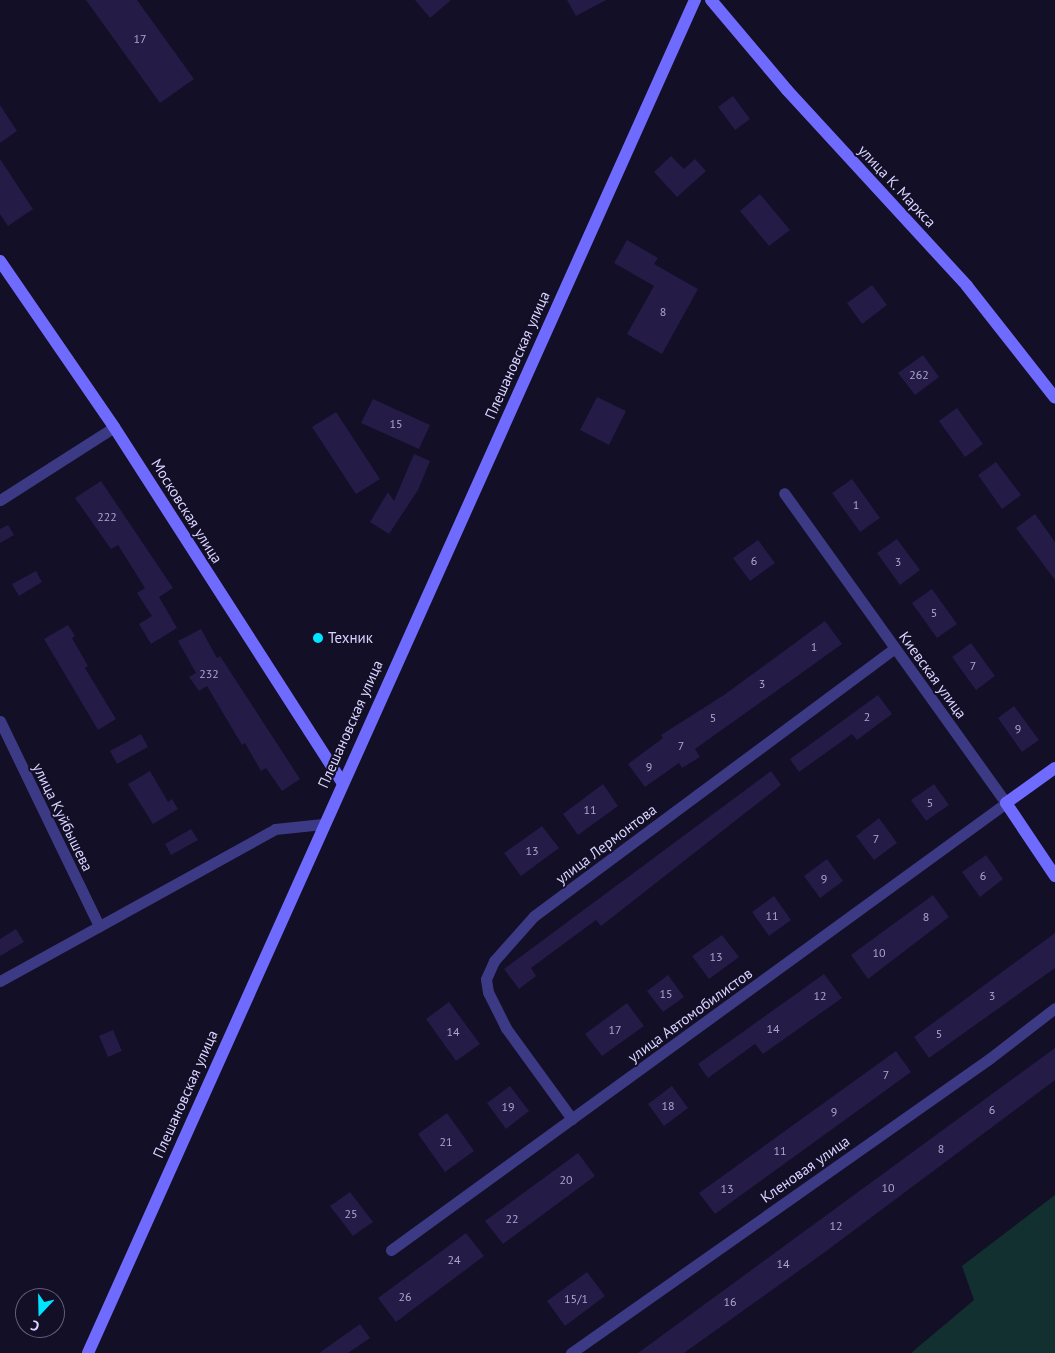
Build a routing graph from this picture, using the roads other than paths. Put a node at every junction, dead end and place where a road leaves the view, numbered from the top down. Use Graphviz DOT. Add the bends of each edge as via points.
graph roads {
  1 [pos="695,0"];
  2 [pos="711,0"];
  3 [pos="0,261"];
  4 [pos="1055,398"];
  5 [pos="114,426"];
  6 [pos="784,493"];
  7 [pos="0,500"];
  8 [pos="894,649"];
  9 [pos="0,721"];
  10 [pos="1055,768"];
  11 [pos="342,782"];
  12 [pos="1006,804"];
  13 [pos="323,824"];
  14 [pos="1055,876"];
  15 [pos="99,926"];
  16 [pos="0,981"];
  17 [pos="1055,1008"];
  18 [pos="572,1119"];
  19 [pos="391,1250"];
  20 [pos="88,1353"];
  21 [pos="571,1353"];
  1 -- 11 [label="main road, Плешановская улица"];
  2 -- 4 [label="main road, улица К. Маркса" via="787,90 967,286"];
  3 -- 5 [label="main road, Московская улица"];
  5 -- 7 [label="street"];
  5 -- 11 [label="main road, Московская улица"];
  6 -- 8 [label="street, Киевская улица"];
  8 -- 12 [label="street, Киевская улица"];
  8 -- 18 [label="street, улица Лермонтова" via="534,916 494,961 486,979 488,992 506,1028"];
  9 -- 15 [label="street, улица Куйбышева"];
  10 -- 12 [label="main road"];
  11 -- 13 [label="main road, Плешановская улица"];
  12 -- 14 [label="main road, Киевская улица"];
  12 -- 18 [label="street, улица Автомобилистов"];
  13 -- 15 [label="street" via="275,829"];
  13 -- 20 [label="main road, Плешановская улица"];
  15 -- 16 [label="street"];
  17 -- 21 [label="street, Кленовая улица" via="989,1059"];
  18 -- 19 [label="street, улица Автомобилистов"];
}
